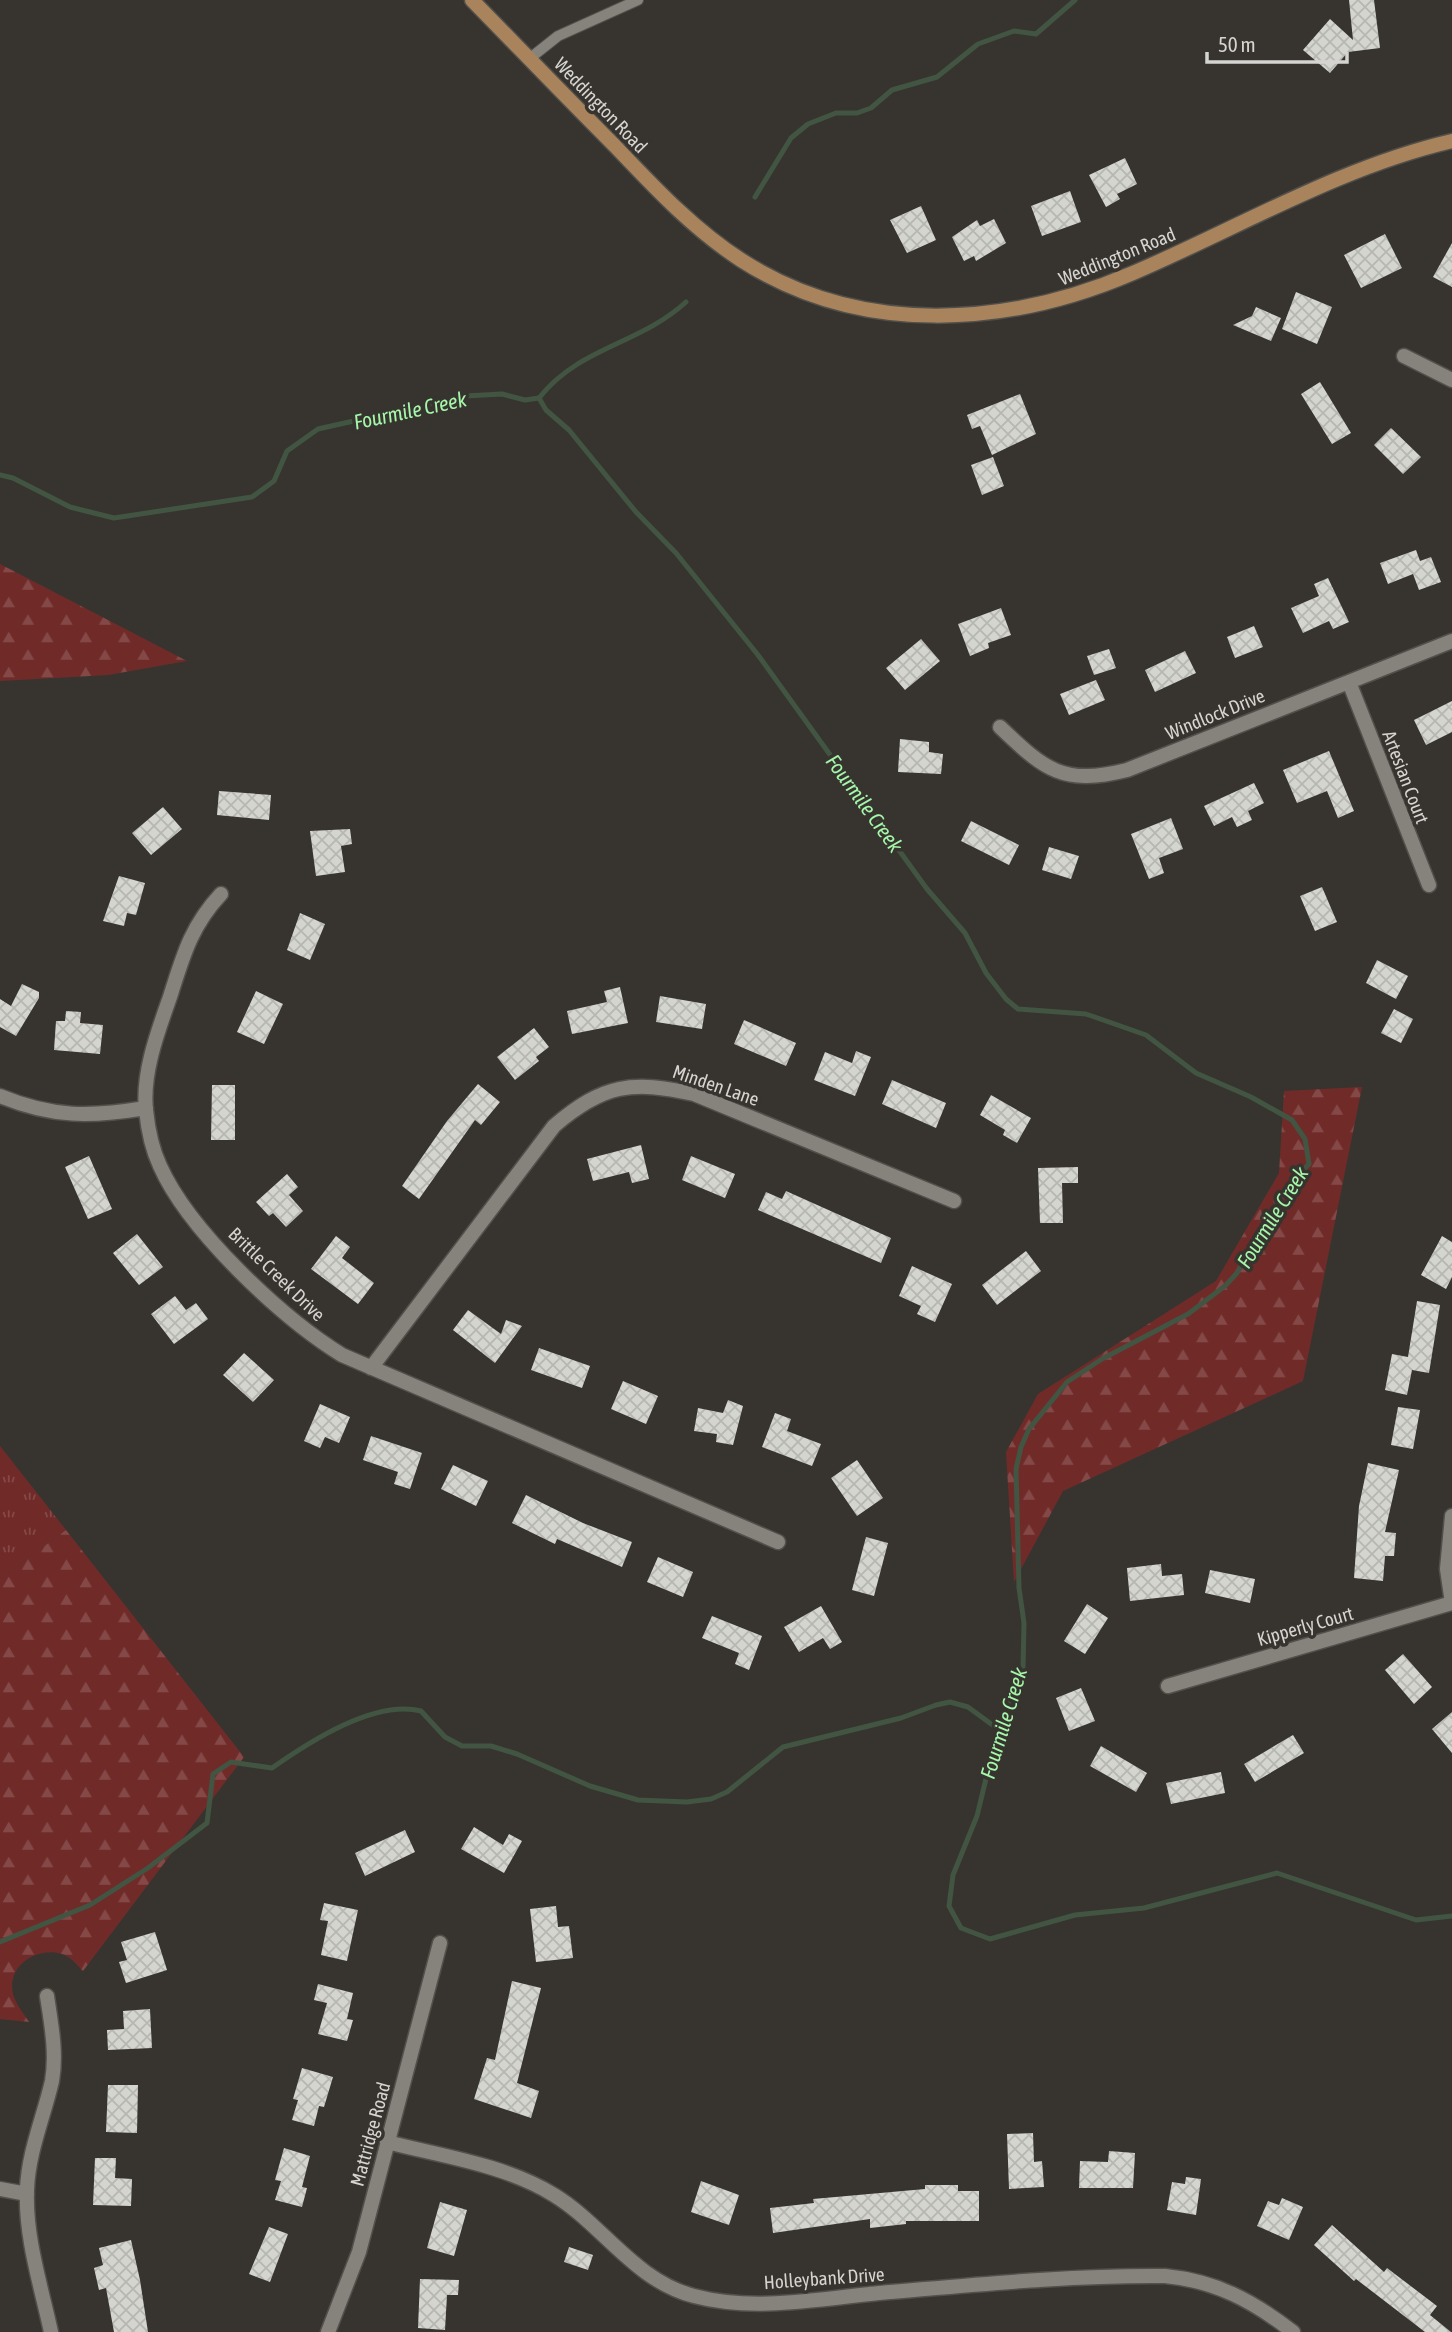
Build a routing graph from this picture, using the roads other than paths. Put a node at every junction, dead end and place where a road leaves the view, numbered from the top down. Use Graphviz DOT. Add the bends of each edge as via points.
graph roads {
  1 [pos="472,0"];
  2 [pos="638,0"];
  3 [pos="529,59"];
  4 [pos="1452,141"];
  5 [pos="1404,356"];
  6 [pos="1452,380"];
  7 [pos="1452,641"];
  8 [pos="1349,682"];
  9 [pos="1000,727"];
  10 [pos="1429,886"];
  11 [pos="221,894"];
  12 [pos="0,1096"];
  13 [pos="146,1108"];
  14 [pos="954,1201"];
  15 [pos="371,1368"];
  16 [pos="1452,1516"];
  17 [pos="778,1542"];
  18 [pos="1452,1602"];
  19 [pos="1168,1685"];
  20 [pos="440,1943"];
  21 [pos="47,1996"];
  22 [pos="387,2142"];
  23 [pos="0,2189"];
  24 [pos="27,2194"];
  25 [pos="51,2332"];
  26 [pos="328,2332"];
  27 [pos="1293,2332"];
  1 -- 3 [label="main road, Weddington Road"];
  2 -- 3 [label="lane" via="558,36"];
  3 -- 4 [label="main road, Weddington Road" via="661,194 742,261 834,300 948,317 1030,308 1086,292 1319,188"];
  5 -- 6 [label="street"];
  7 -- 8 [label="street, Windlock Drive"];
  8 -- 9 [label="street, Windlock Drive" via="1101,777 1083,778 1050,768"];
  8 -- 10 [label="street, Artesian Court"];
  11 -- 13 [label="street, Brittle Creek Drive" via="192,930 158,1031"];
  12 -- 13 [label="street" via="72,1116"];
  13 -- 15 [label="street, Brittle Creek Drive" via="161,1168 210,1236 296,1324 342,1356"];
  14 -- 15 [label="street, Minden Lane" via="694,1094 656,1086 614,1090 590,1099 554,1126"];
  15 -- 17 [label="street, Brittle Creek Drive"];
  16 -- 18 [label="street" via="1447,1569"];
  18 -- 19 [label="street, Kipperly Court"];
  20 -- 22 [label="street, Mattridge Road"];
  21 -- 24 [label="street" via="52,2078"];
  22 -- 26 [label="street, Mattridge Road" via="359,2252"];
  22 -- 27 [label="street, Holleybank Drive" via="518,2177 551,2193 577,2210 632,2264 693,2296 776,2303 1016,2282 1165,2276 1218,2286 1241,2296"];
  23 -- 24 [label="street"];
  24 -- 25 [label="street"];
}
